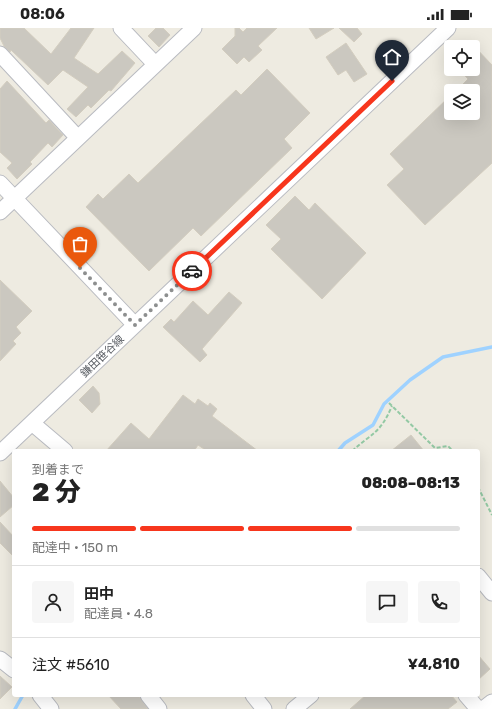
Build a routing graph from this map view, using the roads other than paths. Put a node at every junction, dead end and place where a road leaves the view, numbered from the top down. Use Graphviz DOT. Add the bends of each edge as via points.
graph roads {
  1 [pos="121,28"];
  2 [pos="194,28"];
  3 [pos="448,28"];
  4 [pos="0,54"];
  5 [pos="155,64"];
  6 [pos="78,138"];
  7 [pos="0,184"];
  8 [pos="15,199"];
  9 [pos="0,212"];
  10 [pos="135,325"];
  11 [pos="32,423"];
  12 [pos="63,449"];
  13 [pos="0,453"];
  14 [pos="480,578"];
  15 [pos="492,593"];
  16 [pos="0,659"];
  17 [pos="12,668"];
  18 [pos="42,697"];
  19 [pos="150,697"];
  20 [pos="255,697"];
  21 [pos="309,697"];
  22 [pos="468,697"];
  23 [pos="492,702"];
  24 [pos="51,709"];
  25 [pos="159,709"];
  26 [pos="264,709"];
  27 [pos="294,709"];
  28 [pos="478,709"];
  29 [pos="483,709"];
  1 -- 5 [label="street"];
  2 -- 5 [label="street"];
  3 -- 10 [label="street, 鎌田笹谷線"];
  4 -- 6 [label="street"];
  5 -- 6 [label="street"];
  6 -- 8 [label="street"];
  7 -- 8 [label="street"];
  8 -- 9 [label="street"];
  8 -- 10 [label="street"];
  10 -- 11 [label="street, 鎌田笹谷線"];
  11 -- 12 [label="street"];
  11 -- 13 [label="street, 鎌田笹谷線"];
  14 -- 15 [label="street"];
  16 -- 17 [label="street"];
  18 -- 24 [label="street"];
  19 -- 25 [label="street"];
  20 -- 26 [label="street"];
  21 -- 27 [label="street"];
  22 -- 28 [label="street"];
  23 -- 29 [label="street"];
}
